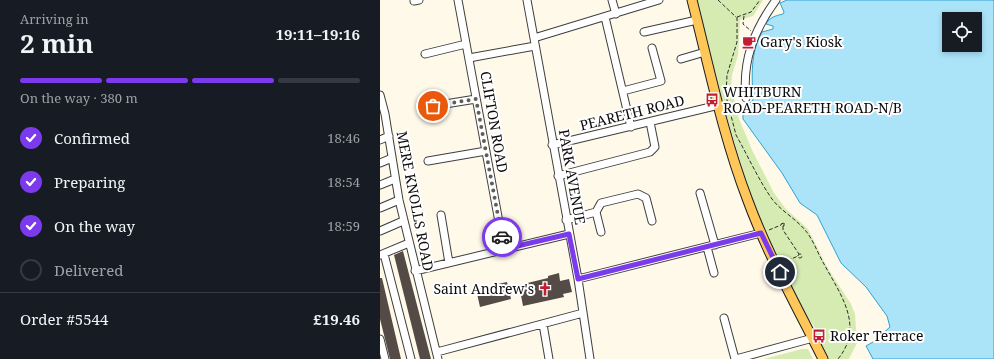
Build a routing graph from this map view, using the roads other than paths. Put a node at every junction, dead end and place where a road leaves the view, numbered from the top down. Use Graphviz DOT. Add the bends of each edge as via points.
graph roads {
  1 [pos="458,0"];
  2 [pos="527,0"];
  3 [pos="612,0"];
  4 [pos="659,0"];
  5 [pos="692,0"];
  6 [pos="776,0"];
  7 [pos="616,14"];
  8 [pos="605,17"];
  9 [pos="697,20"];
  10 [pos="644,32"];
  11 [pos="534,38"];
  12 [pos="466,44"];
  13 [pos="535,46"];
  14 [pos="652,48"];
  15 [pos="705,52"];
  16 [pos="425,54"];
  17 [pos="469,58"];
  18 [pos="681,59"];
  19 [pos="622,92"];
  20 [pos="380,95"];
  21 [pos="746,98"];
  22 [pos="476,99"];
  23 [pos="719,105"];
  24 [pos="433,106"];
  25 [pos="383,115"];
  26 [pos="650,122"];
  27 [pos="631,127"];
  28 [pos="389,136"];
  29 [pos="380,140"];
  30 [pos="552,145"];
  31 [pos="486,151"];
  32 [pos="392,158"];
  33 [pos="428,161"];
  34 [pos="380,163"];
  35 [pos="558,176"];
  36 [pos="396,179"];
  37 [pos="380,185"];
  38 [pos="700,193"];
  39 [pos="399,200"];
  40 [pos="380,208"];
  41 [pos="596,212"];
  42 [pos="441,215"];
  43 [pos="566,220"];
  44 [pos="404,221"];
  45 [pos="652,221"];
  46 [pos="380,231"];
  47 [pos="601,232"];
  48 [pos="763,232"];
  49 [pos="569,234"];
  50 [pos="409,243"];
  51 [pos="715,245"];
  52 [pos="707,247"];
  53 [pos="504,249"];
  54 [pos="382,254"];
  55 [pos="448,263"];
  56 [pos="415,271"];
  57 [pos="714,273"];
  58 [pos="578,279"];
  59 [pos="583,314"];
  60 [pos="724,318"];
  61 [pos="543,324"];
  62 [pos="812,338"];
  63 [pos="380,339"];
  64 [pos="438,355"];
  65 [pos="385,359"];
  66 [pos="411,359"];
  67 [pos="549,359"];
  68 [pos="590,359"];
  69 [pos="735,359"];
  70 [pos="823,359"];
  1 -- 12 [label="street, CLIFTON ROAD"];
  2 -- 11 [label="street, PARK AVENUE"];
  3 -- 7 [label="street"];
  4 -- 7 [label="street"];
  5 -- 9 [label="main road"];
  6 -- 21 [label="street" via="760,23 747,58 744,72"];
  7 -- 8 [label="street"];
  8 -- 11 [label="street"];
  8 -- 19 [label="street"];
  9 -- 10 [label="street"];
  9 -- 15 [label="main road"];
  11 -- 13 [label="street, PARK AVENUE"];
  12 -- 16 [label="street"];
  12 -- 17 [label="street, CLIFTON ROAD"];
  13 -- 17 [label="street"];
  13 -- 30 [label="street, PARK AVENUE"];
  14 -- 19 [label="street" via="661,81"];
  15 -- 18 [label="street"];
  15 -- 23 [label="main road"];
  17 -- 22 [label="street, CLIFTON ROAD"];
  19 -- 27 [label="street"];
  20 -- 25 [label="street, MERE KNOLLS ROAD"];
  22 -- 24 [label="street"];
  22 -- 31 [label="street, CLIFTON ROAD"];
  23 -- 26 [label="street, PEARETH ROAD"];
  23 -- 48 [label="main road" via="735,164"];
  25 -- 28 [label="street, MERE KNOLLS ROAD"];
  26 -- 27 [label="street, PEARETH ROAD"];
  26 -- 35 [label="street" via="655,147 650,152"];
  27 -- 30 [label="street, PEARETH ROAD"];
  28 -- 29 [label="street"];
  28 -- 32 [label="street, MERE KNOLLS ROAD"];
  30 -- 35 [label="street, PARK AVENUE"];
  31 -- 33 [label="street"];
  31 -- 53 [label="street, CLIFTON ROAD"];
  32 -- 34 [label="street"];
  32 -- 36 [label="street, MERE KNOLLS ROAD"];
  35 -- 43 [label="street, PARK AVENUE"];
  36 -- 37 [label="street"];
  36 -- 39 [label="street, MERE KNOLLS ROAD"];
  38 -- 51 [label="street"];
  39 -- 40 [label="street"];
  39 -- 44 [label="street, MERE KNOLLS ROAD"];
  41 -- 43 [label="street"];
  41 -- 45 [label="street" via="601,203 638,194 646,198"];
  41 -- 47 [label="street"];
  42 -- 55 [label="street"];
  43 -- 49 [label="street, PARK AVENUE"];
  44 -- 46 [label="street"];
  44 -- 50 [label="street, MERE KNOLLS ROAD"];
  48 -- 51 [label="street"];
  48 -- 62 [label="main road"];
  49 -- 53 [label="street"];
  49 -- 58 [label="street, PARK AVENUE"];
  50 -- 54 [label="street"];
  50 -- 56 [label="street, MERE KNOLLS ROAD"];
  51 -- 52 [label="street"];
  52 -- 57 [label="street"];
  52 -- 58 [label="street"];
  53 -- 55 [label="street"];
  54 -- 66 [label="street"];
  55 -- 56 [label="street"];
  56 -- 64 [label="street, MERE KNOLLS ROAD"];
  58 -- 59 [label="street, PARK AVENUE"];
  59 -- 61 [label="street"];
  59 -- 68 [label="street, PARK AVENUE"];
  60 -- 69 [label="street"];
  61 -- 64 [label="street"];
  61 -- 67 [label="street"];
  62 -- 69 [label="street"];
  62 -- 70 [label="main road"];
  63 -- 65 [label="street"];
}
